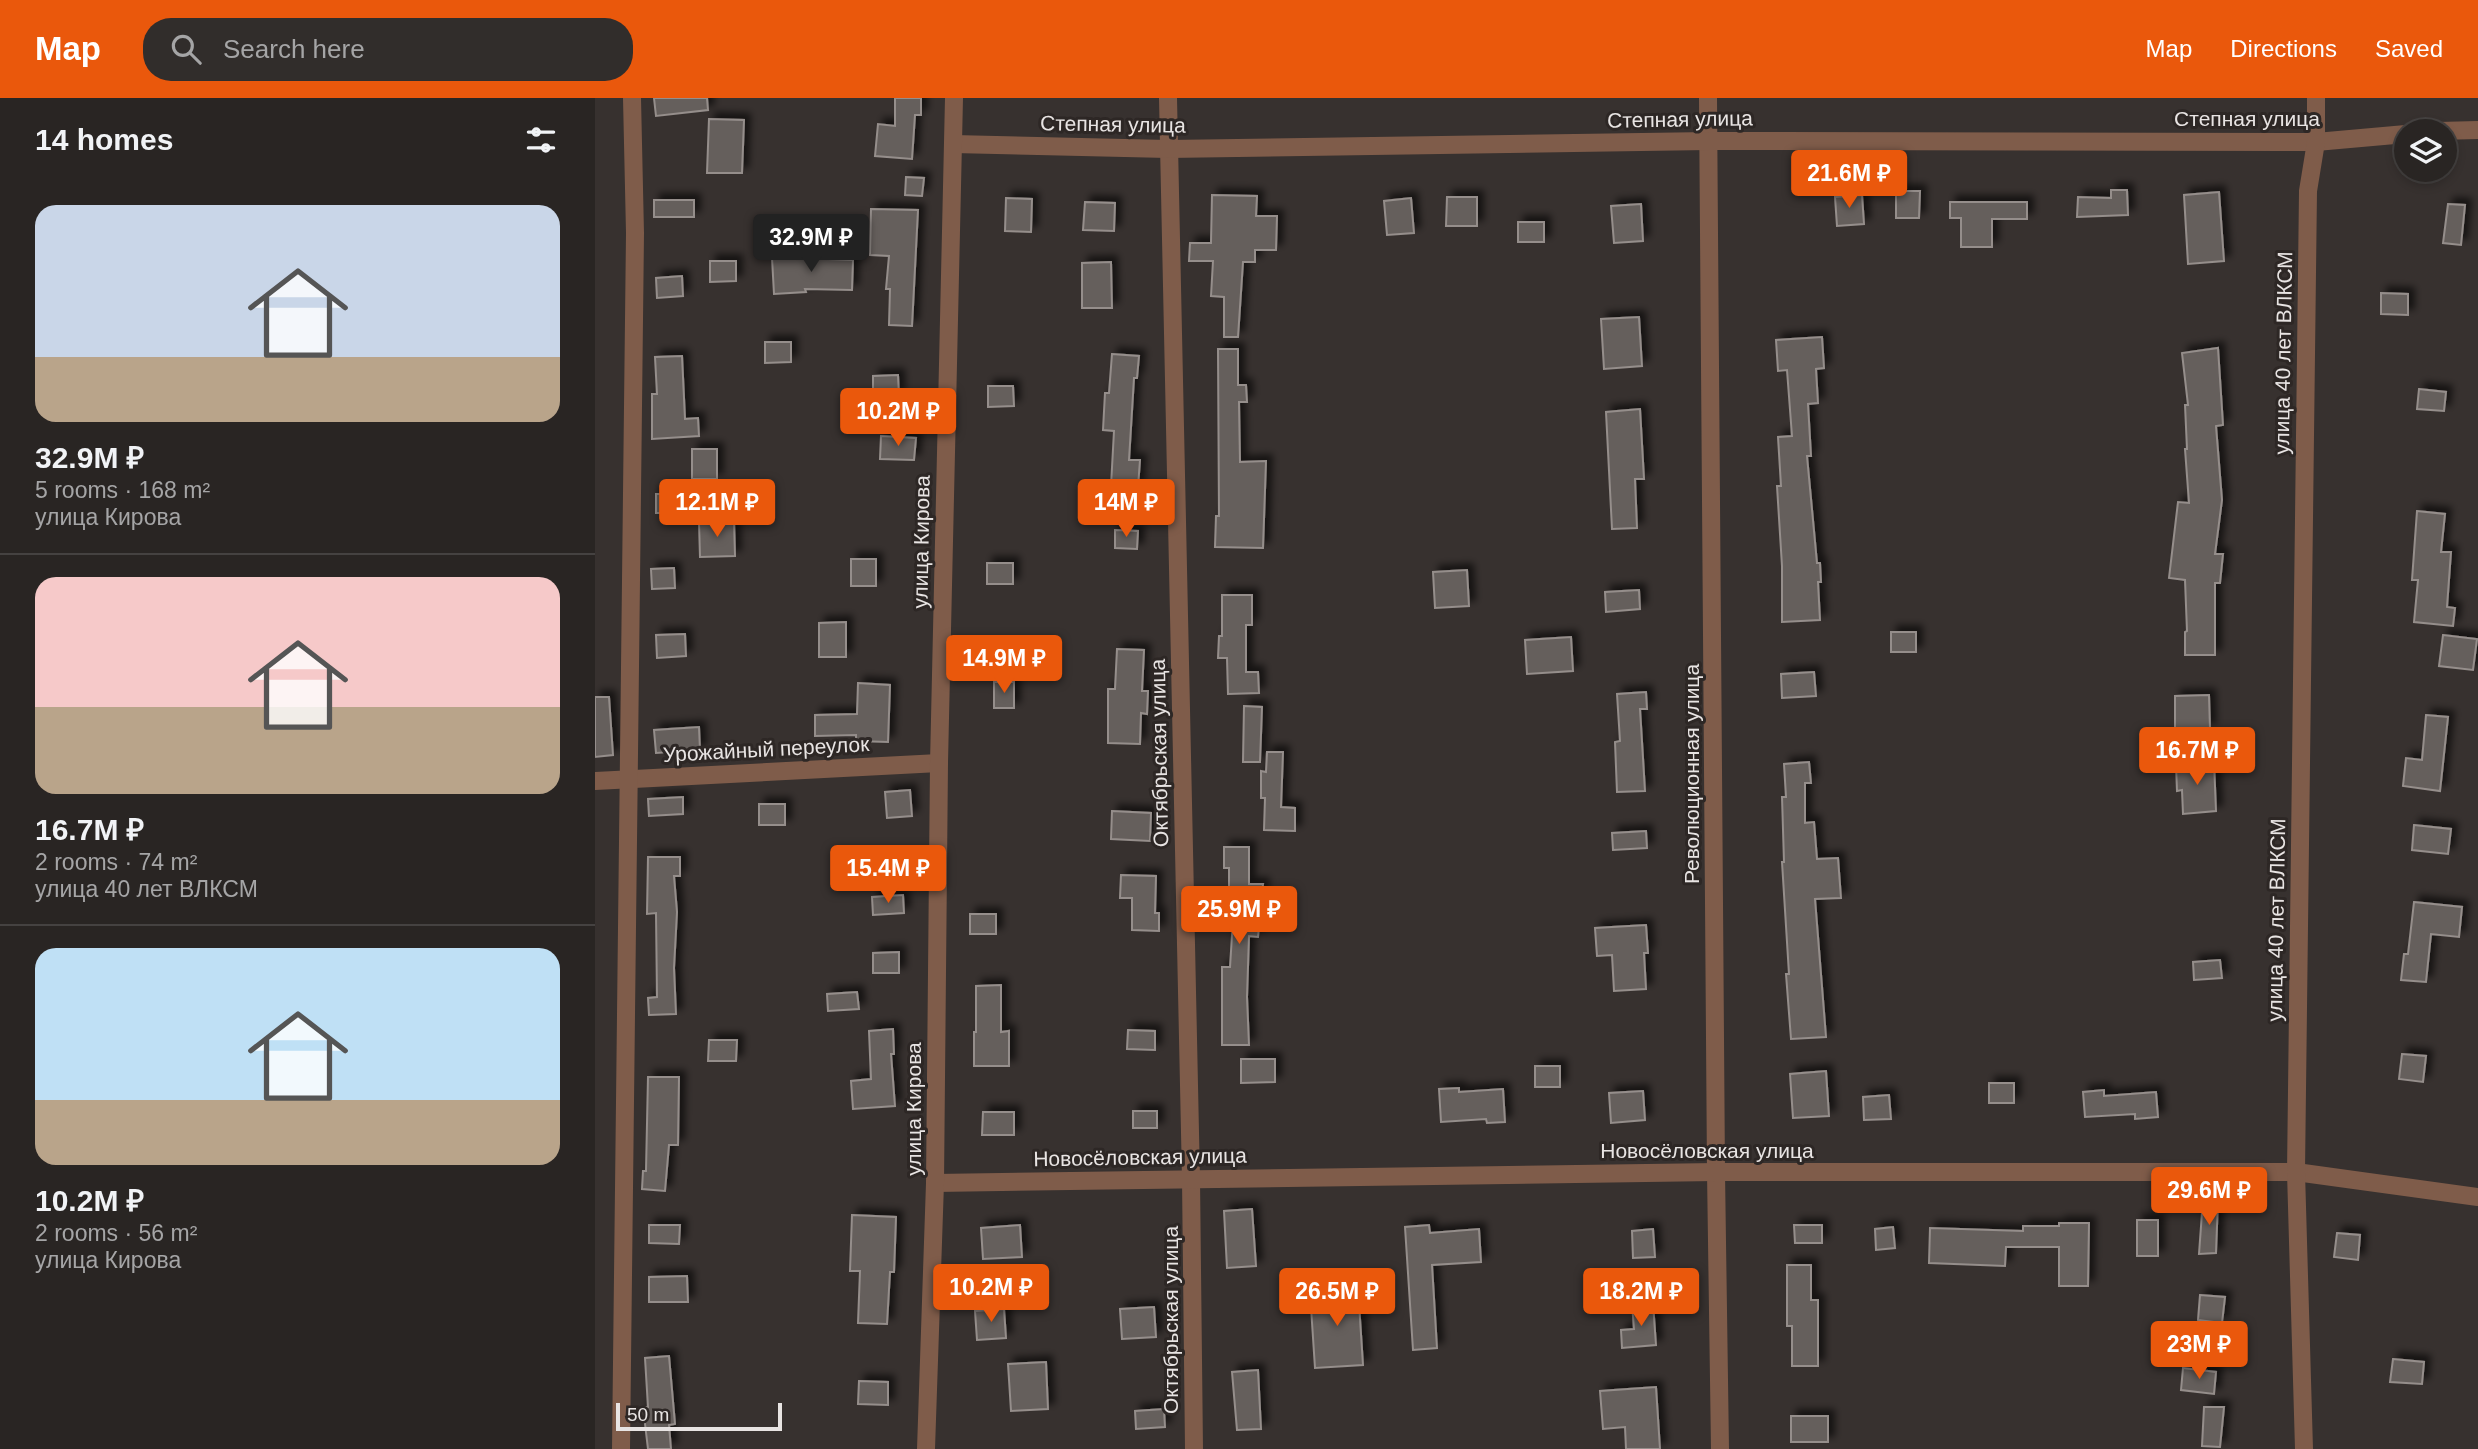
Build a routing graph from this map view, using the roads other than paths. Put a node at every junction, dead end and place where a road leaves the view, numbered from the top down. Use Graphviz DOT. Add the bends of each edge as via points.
graph roads {
  1 [pos="632,98"];
  2 [pos="954,98"];
  3 [pos="1167,98"];
  4 [pos="1708,98"];
  5 [pos="2316,98"];
  6 [pos="2478,130"];
  7 [pos="2457,131"];
  8 [pos="2394,135"];
  9 [pos="1709,141"];
  10 [pos="2316,142"];
  11 [pos="953,144"];
  12 [pos="1168,149"];
  13 [pos="939,763"];
  14 [pos="628,780"];
  15 [pos="595,781"];
  16 [pos="1716,1172"];
  17 [pos="2296,1172"];
  18 [pos="1191,1179"];
  19 [pos="935,1183"];
  20 [pos="2478,1197"];
  21 [pos="621,1449"];
  22 [pos="926,1449"];
  23 [pos="1194,1449"];
  24 [pos="1720,1449"];
  25 [pos="2304,1449"];
  1 -- 14 [label="street" via="635,233"];
  2 -- 11 [label="street, улица Кирова"];
  3 -- 12 [label="street, Октябрьская улица"];
  4 -- 9 [label="street, Революционная улица"];
  5 -- 10 [label="street, улица 40 лет ВЛКСМ"];
  6 -- 7 [label="street"];
  8 -- 10 [label="street, Степная улица"];
  9 -- 10 [label="street, Степная улица"];
  9 -- 12 [label="street, Степная улица"];
  9 -- 16 [label="street, Революционная улица"];
  10 -- 17 [label="street, улица 40 лет ВЛКСМ" via="2308,191"];
  11 -- 12 [label="street, Степная улица"];
  11 -- 13 [label="street, улица Кирова"];
  12 -- 18 [label="street, Октябрьская улица"];
  13 -- 14 [label="street, Урожайный переулок"];
  13 -- 19 [label="street, улица Кирова"];
  14 -- 15 [label="street, Урожайный переулок"];
  14 -- 21 [label="street"];
  16 -- 17 [label="street, Новосёловская улица"];
  16 -- 18 [label="street, Новосёловская улица"];
  16 -- 24 [label="street, Революционная улица"];
  17 -- 20 [label="street, Новосёловская улица"];
  17 -- 25 [label="street, улица 40 лет ВЛКСМ"];
  18 -- 19 [label="street, Новосёловская улица"];
  18 -- 23 [label="street, Октябрьская улица"];
  19 -- 22 [label="street, улица Кирова"];
}
